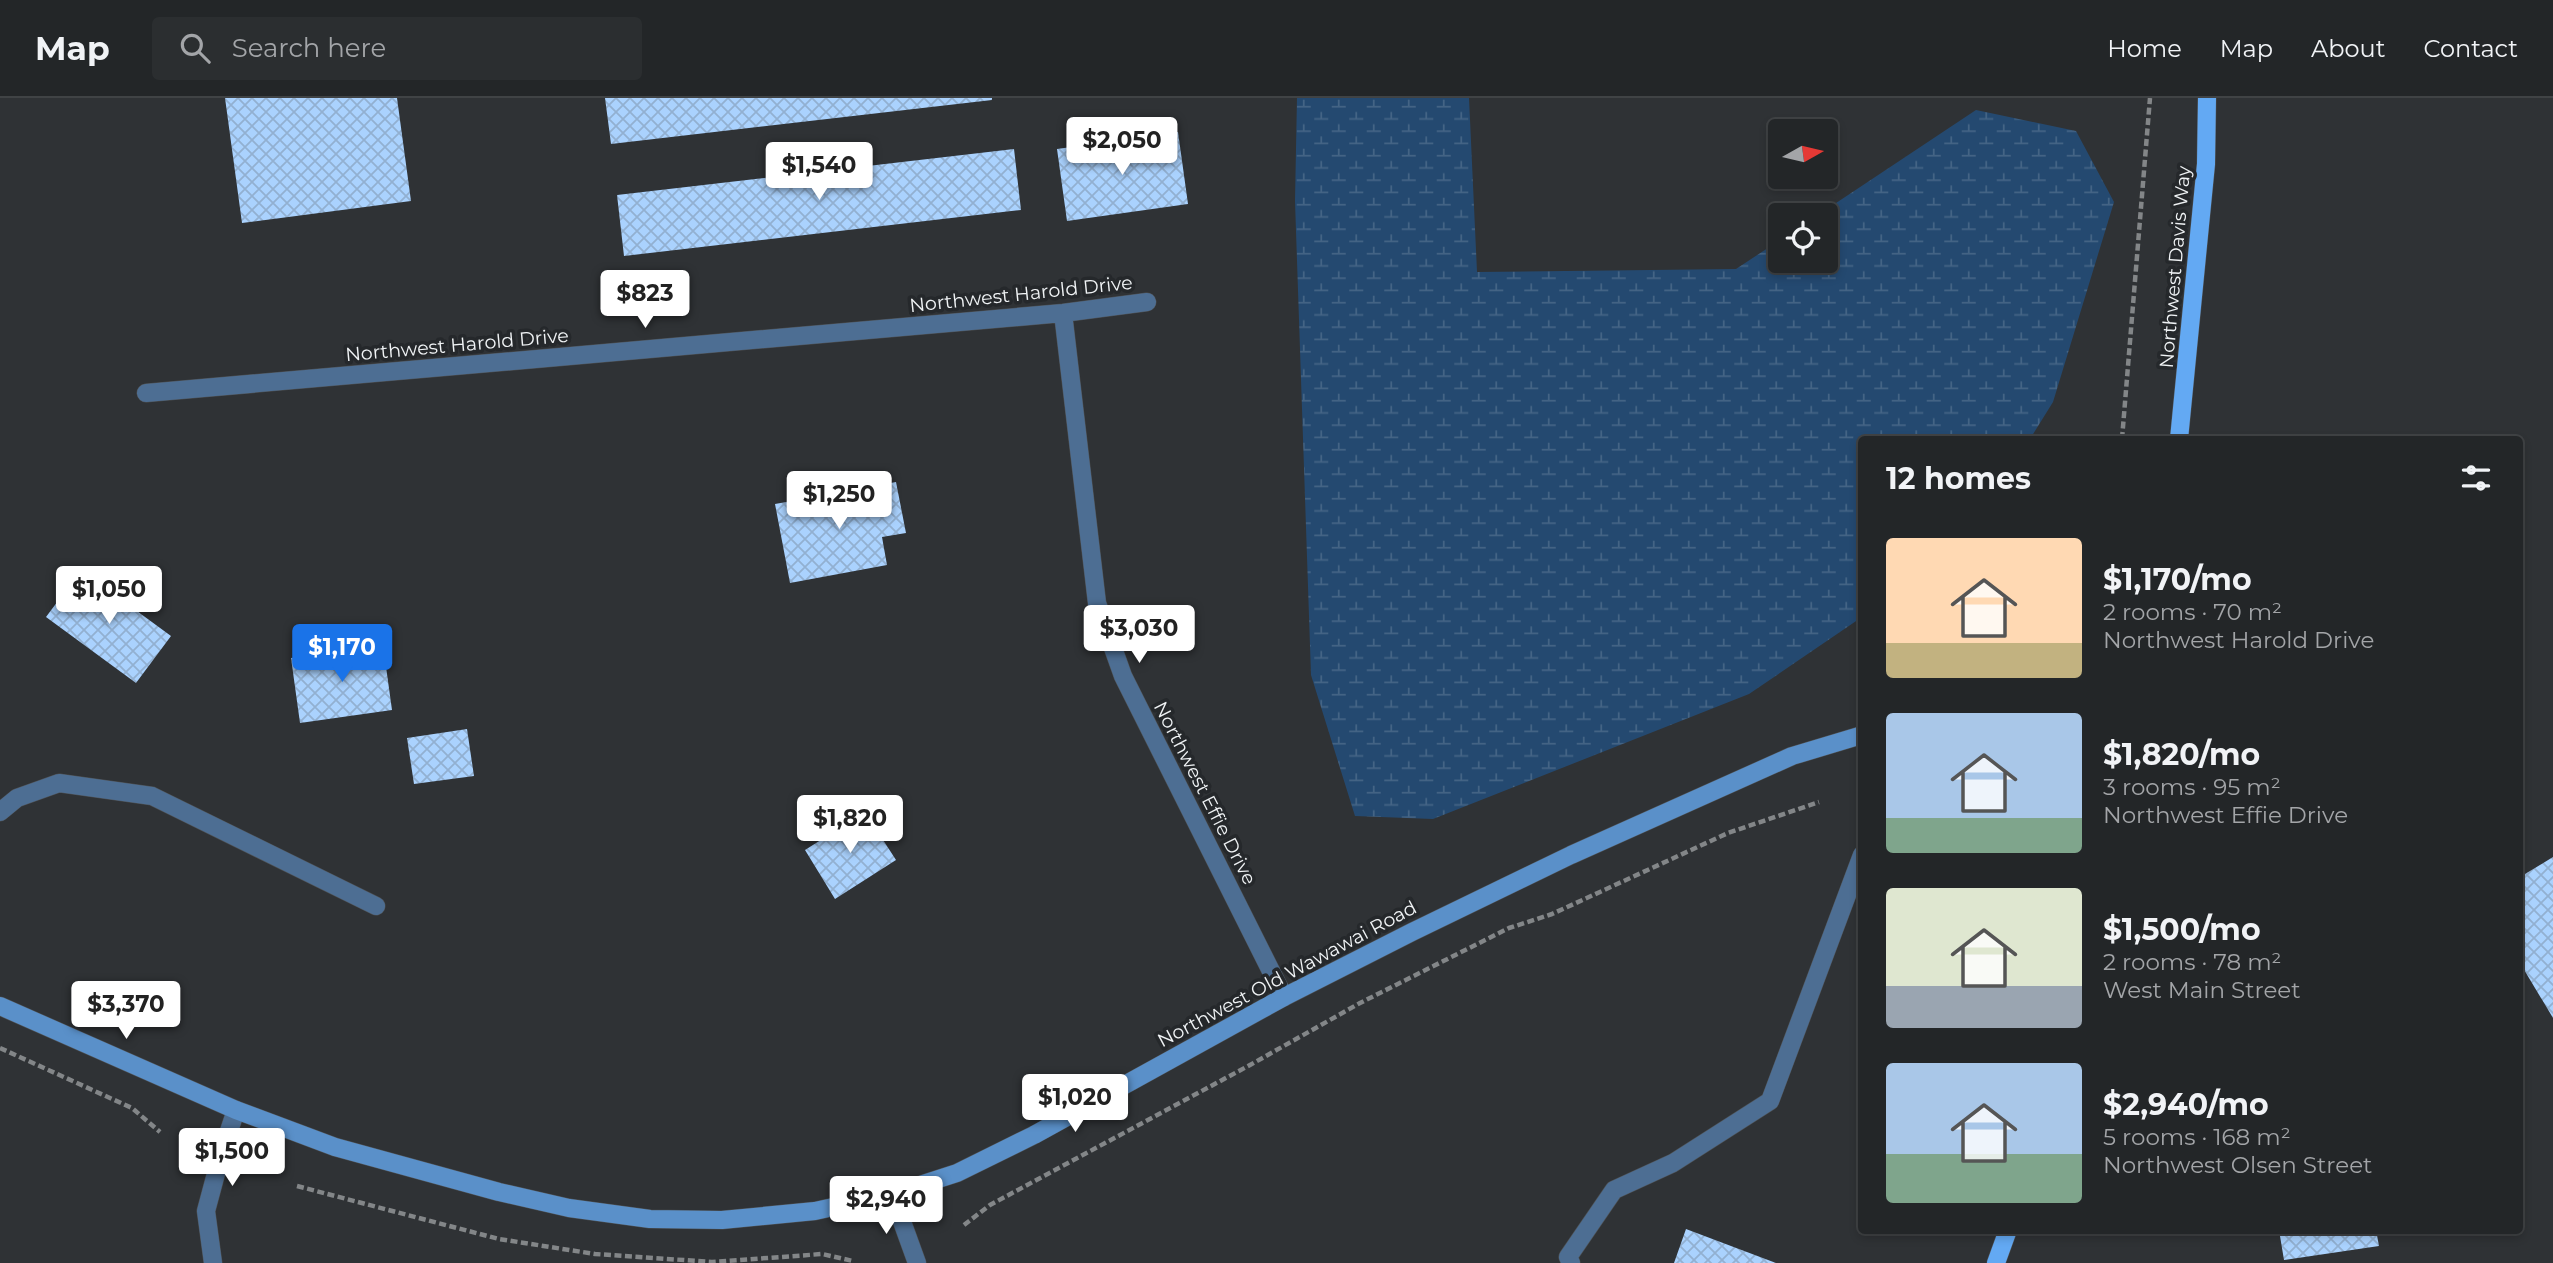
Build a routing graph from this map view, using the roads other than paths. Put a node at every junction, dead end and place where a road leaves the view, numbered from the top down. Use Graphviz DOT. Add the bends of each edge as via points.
graph roads {
  1 [pos="2207,98"];
  2 [pos="1147,302"];
  3 [pos="1063,313"];
  4 [pos="146,394"];
  5 [pos="2179,436"];
  6 [pos="1858,736"];
  7 [pos="0,812"];
  8 [pos="1858,866"];
  9 [pos="376,906"];
  10 [pos="1284,997"];
  11 [pos="0,1006"];
  12 [pos="236,1111"];
  13 [pos="892,1194"];
  14 [pos="2007,1234"];
  15 [pos="214,1263"];
  16 [pos="917,1263"];
  17 [pos="1571,1263"];
  18 [pos="1996,1263"];
  1 -- 5 [label="main road, Northwest Davis Way" via="2206,164"];
  2 -- 3 [label="street, Northwest Harold Drive"];
  3 -- 4 [label="street, Northwest Harold Drive"];
  3 -- 10 [label="street, Northwest Effie Drive" via="1097,603 1123,676"];
  6 -- 10 [label="main road, Northwest Old Wawawai Road" via="1792,757 1609,838"];
  7 -- 9 [label="street" via="18,798 59,783 152,796"];
  8 -- 17 [label="street" via="1770,1101 1672,1163 1614,1190 1568,1257"];
  10 -- 13 [label="main road, Northwest Old Wawawai Road" via="1034,1135 968,1168"];
  11 -- 12 [label="main road, Northwest Old Wawawai Road"];
  12 -- 13 [label="main road, Northwest Old Wawawai Road" via="335,1147 499,1192 650,1219 722,1220 815,1211"];
  12 -- 15 [label="street" via="206,1211"];
  13 -- 16 [label="street"];
  14 -- 18 [label="main road"];
}
